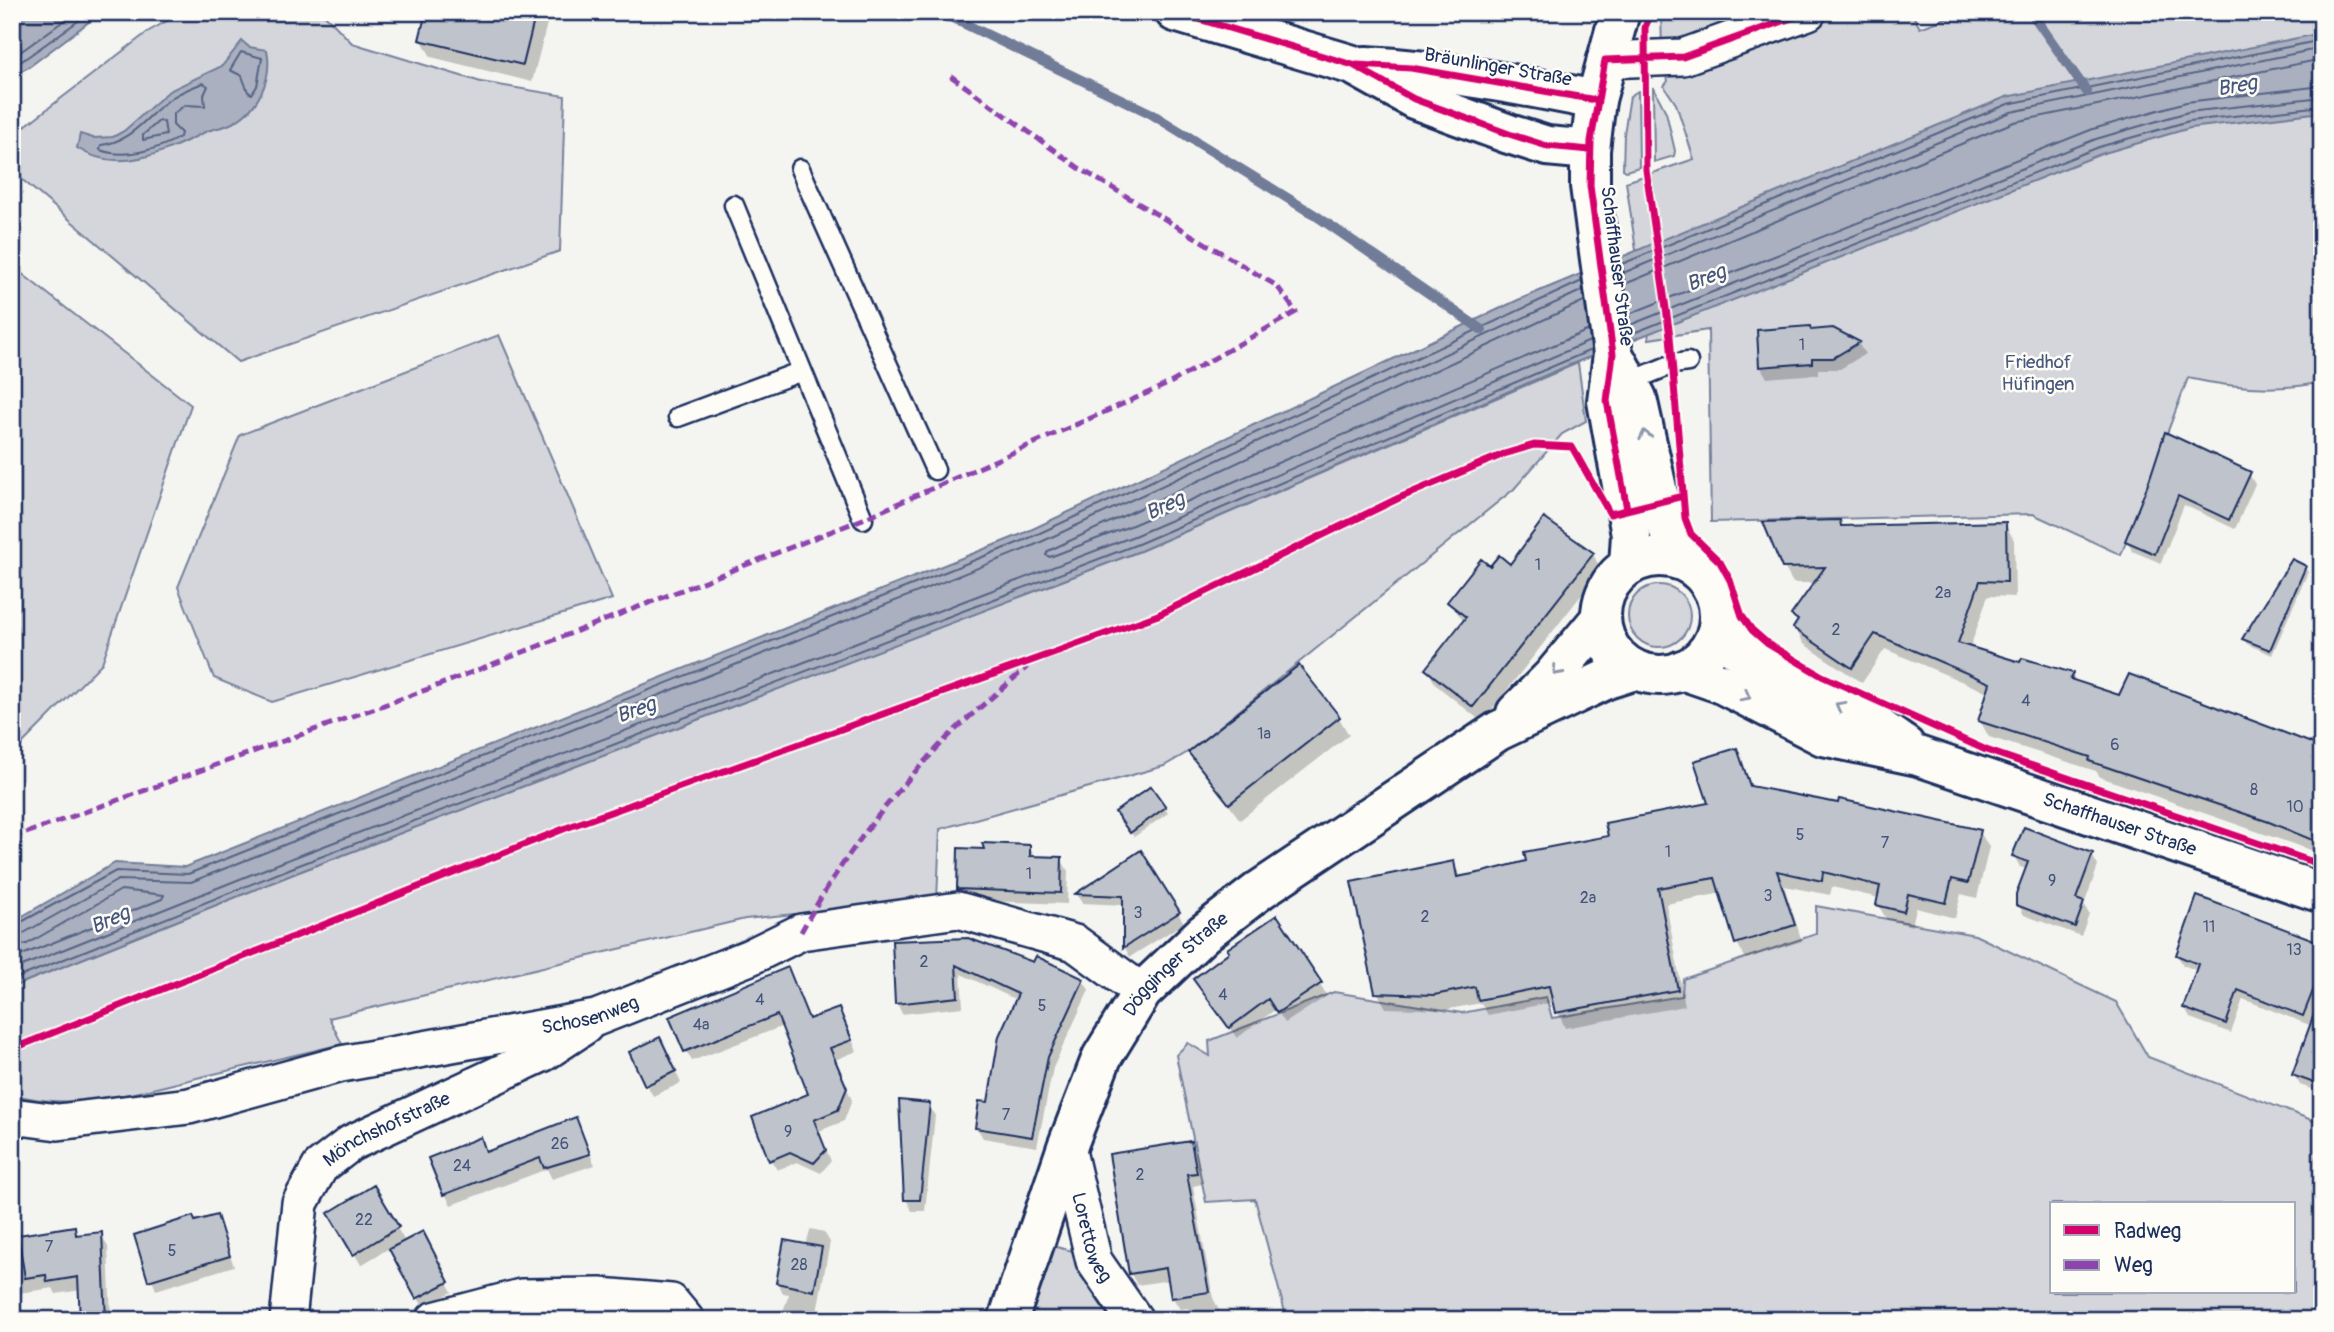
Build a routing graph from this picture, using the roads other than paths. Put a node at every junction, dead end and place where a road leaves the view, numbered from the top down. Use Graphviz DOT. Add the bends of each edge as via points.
graph roads {
  1 [pos="1175,12"];
  2 [pos="1808,12"];
  3 [pos="1614,32"];
  4 [pos="1353,65"];
  5 [pos="1596,100"];
  6 [pos="1590,150"];
  7 [pos="800,169"];
  8 [pos="734,205"];
  9 [pos="1688,362"];
  10 [pos="1621,368"];
  11 [pos="802,371"];
  12 [pos="678,417"];
  13 [pos="934,470"];
  14 [pos="863,519"];
  15 [pos="1685,562"];
  16 [pos="1629,565"];
  17 [pos="1601,618"];
  18 [pos="1718,625"];
  19 [pos="1635,670"];
  20 [pos="1682,670"];
  21 [pos="1498,731"];
  22 [pos="1918,755"];
  23 [pos="2322,893"];
  24 [pos="1142,992"];
  25 [pos="596,1018"];
  26 [pos="12,1116"];
  27 [pos="1067,1147"];
  28 [pos="288,1320"];
  29 [pos="434,1320"];
  30 [pos="686,1320"];
  31 [pos="1008,1320"];
  32 [pos="1135,1320"];
  1 -- 4 [label="main road, Bräunlinger Straße"];
  2 -- 3 [label="street" via="1683,57"];
  3 -- 5 [label="main road, Schaffhauser Straße"];
  4 -- 5 [label="main road, Bräunlinger Straße" via="1423,70"];
  4 -- 6 [label="main road, Bräunlinger Straße" via="1414,99 1509,134 1547,146"];
  5 -- 6 [label="main road, Schaffhauser Straße"];
  6 -- 10 [label="main road, Schaffhauser Straße" via="1593,212"];
  7 -- 13 [label="lane"];
  8 -- 11 [label="lane"];
  9 -- 10 [label="lane"];
  15 -- 10 [label="main road, Schaffhauser Straße, one-way" via="1667,523 1637,398"];
  10 -- 16 [label="main road, Schaffhauser Straße" via="1607,401 1631,535"];
  11 -- 12 [label="lane"];
  11 -- 14 [label="lane"];
  15 -- 16 [label="main road" via="1653,557"];
  15 -- 18 [label="main road" via="1709,583 1716,597"];
  16 -- 17 [label="main road" via="1612,580"];
  17 -- 19 [label="main road" via="1606,642"];
  17 -- 21 [label="main road, Dögginger Straße, one-way" via="1552,677"];
  18 -- 20 [label="main road" via="1702,657"];
  22 -- 18 [label="main road, Schaffhauser Straße, one-way" via="1873,724 1758,663 1737,649"];
  19 -- 20 [label="main road" via="1658,675"];
  19 -- 21 [label="main road, Dögginger Straße"];
  20 -- 22 [label="main road, Schaffhauser Straße, one-way" via="1720,683 1823,736"];
  21 -- 24 [label="main road, Dögginger Straße" via="1260,890 1203,934"];
  22 -- 23 [label="main road, Schaffhauser Straße"];
  24 -- 25 [label="street, Schosenweg" via="1075,943 958,911 802,932"];
  24 -- 27 [label="main road, Dögginger Straße" via="1102,1057"];
  25 -- 26 [label="street, Schosenweg" via="341,1064 189,1106 58,1122"];
  25 -- 28 [label="street, Mönchshofstraße" via="544,1053 351,1143 320,1167 300,1203"];
  27 -- 31 [label="main road, Dögginger Straße"];
  27 -- 32 [label="street, Lorettoweg" via="1094,1261"];
  29 -- 30 [label="street" via="522,1297 600,1296 671,1302"];
}
